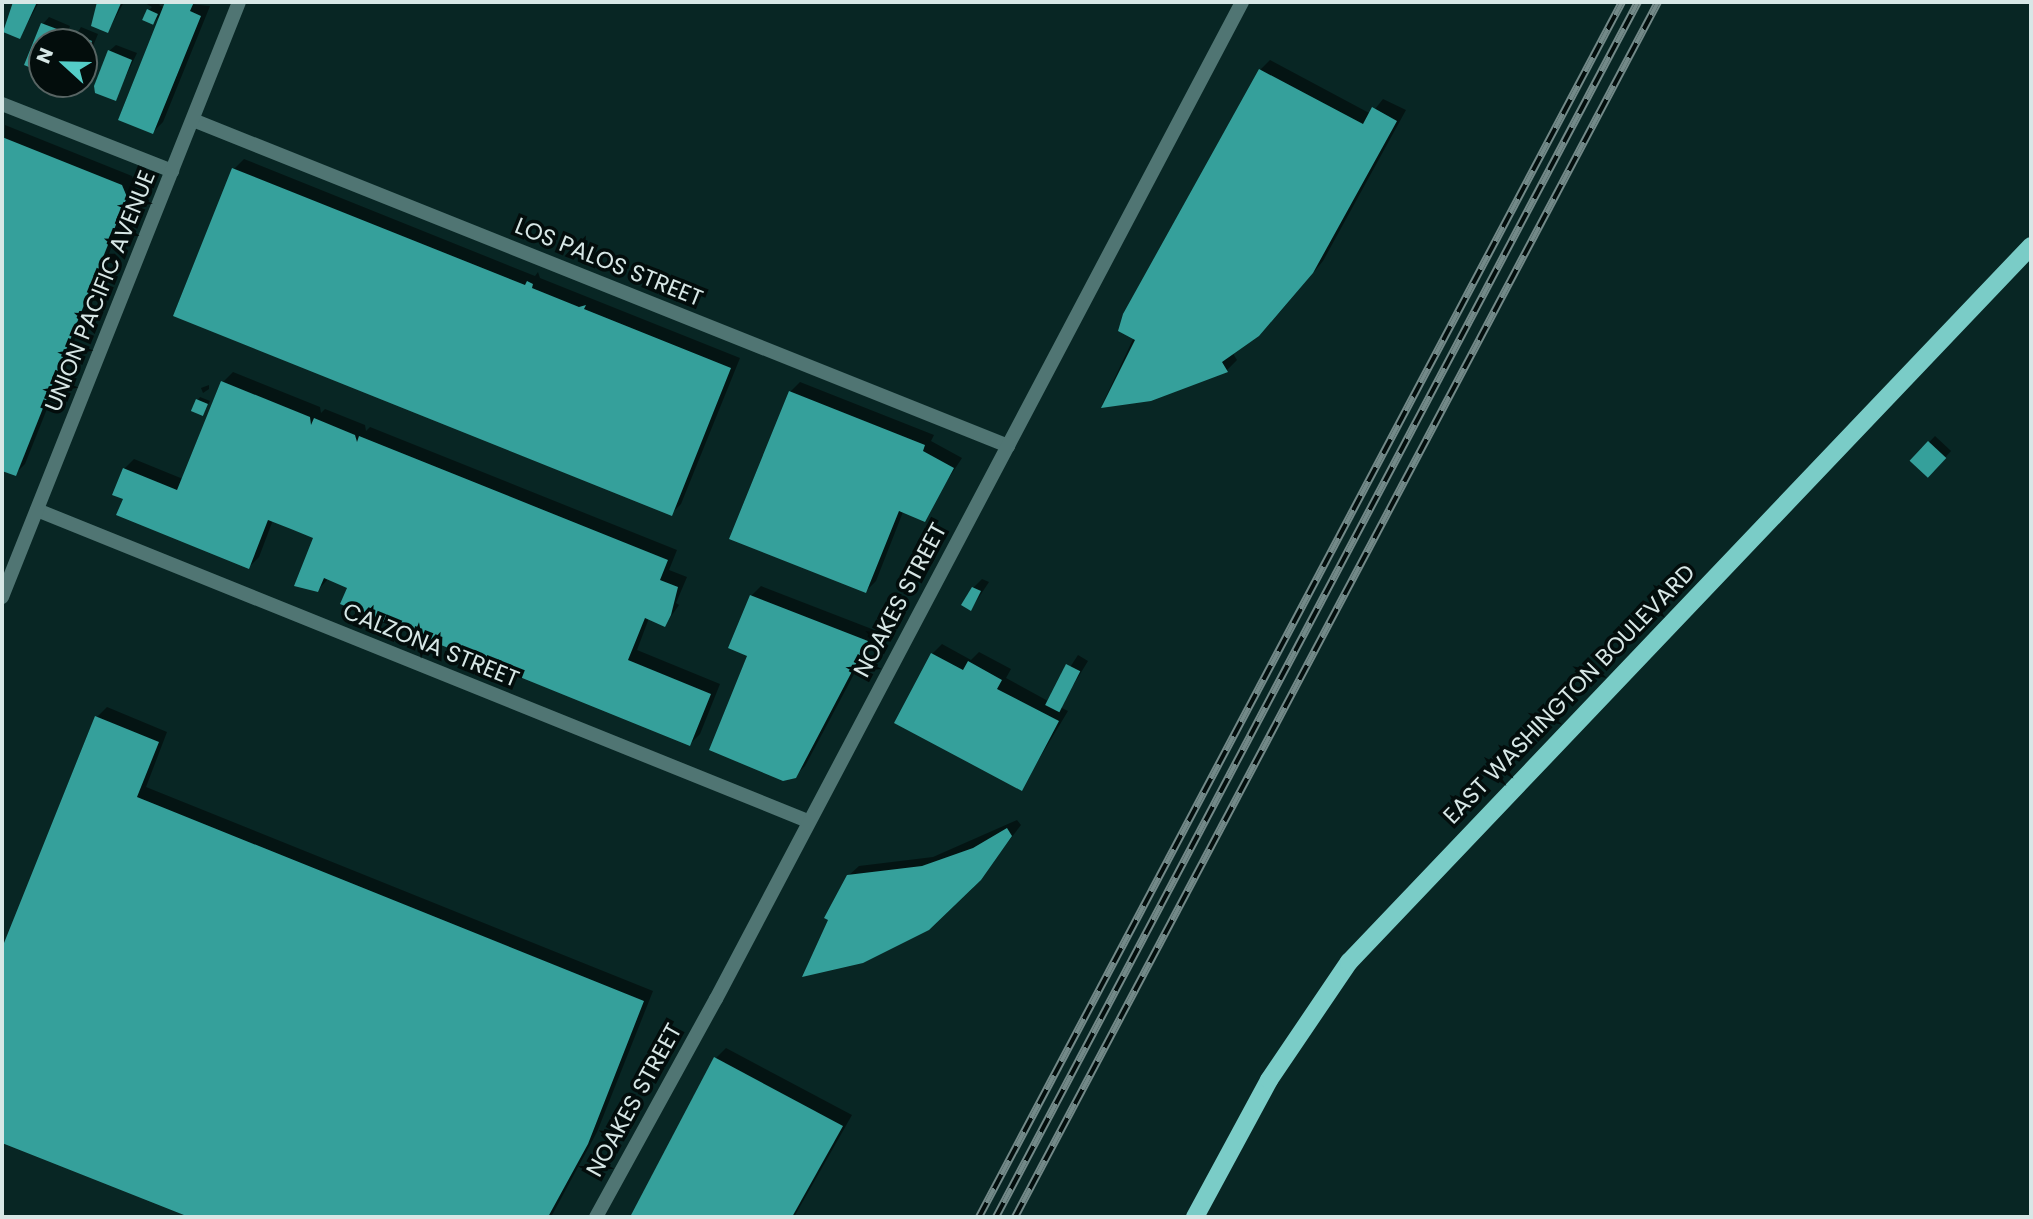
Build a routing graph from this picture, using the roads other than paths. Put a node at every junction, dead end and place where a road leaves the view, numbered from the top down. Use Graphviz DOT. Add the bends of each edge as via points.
graph roads {
  1 [pos="239,2"];
  2 [pos="1242,2"];
  3 [pos="2,104"];
  4 [pos="193,120"];
  5 [pos="173,171"];
  6 [pos="2031,246"];
  7 [pos="1008,446"];
  8 [pos="37,510"];
  9 [pos="2,597"];
  10 [pos="808,821"];
  11 [pos="596,1217"];
  12 [pos="1195,1217"];
  1 -- 4 [label="street, UNION PACIFIC AVENUE"];
  2 -- 7 [label="street, NOAKES STREET"];
  3 -- 5 [label="street"];
  4 -- 5 [label="street, UNION PACIFIC AVENUE"];
  4 -- 7 [label="street, LOS PALOS STREET"];
  5 -- 8 [label="street, UNION PACIFIC AVENUE"];
  6 -- 12 [label="main road, EAST WASHINGTON BOULEVARD" via="1349,962 1269,1080"];
  7 -- 10 [label="street, NOAKES STREET"];
  8 -- 9 [label="street, UNION PACIFIC AVENUE"];
  8 -- 10 [label="street, CALZONA STREET"];
  10 -- 11 [label="street, NOAKES STREET"];
}
